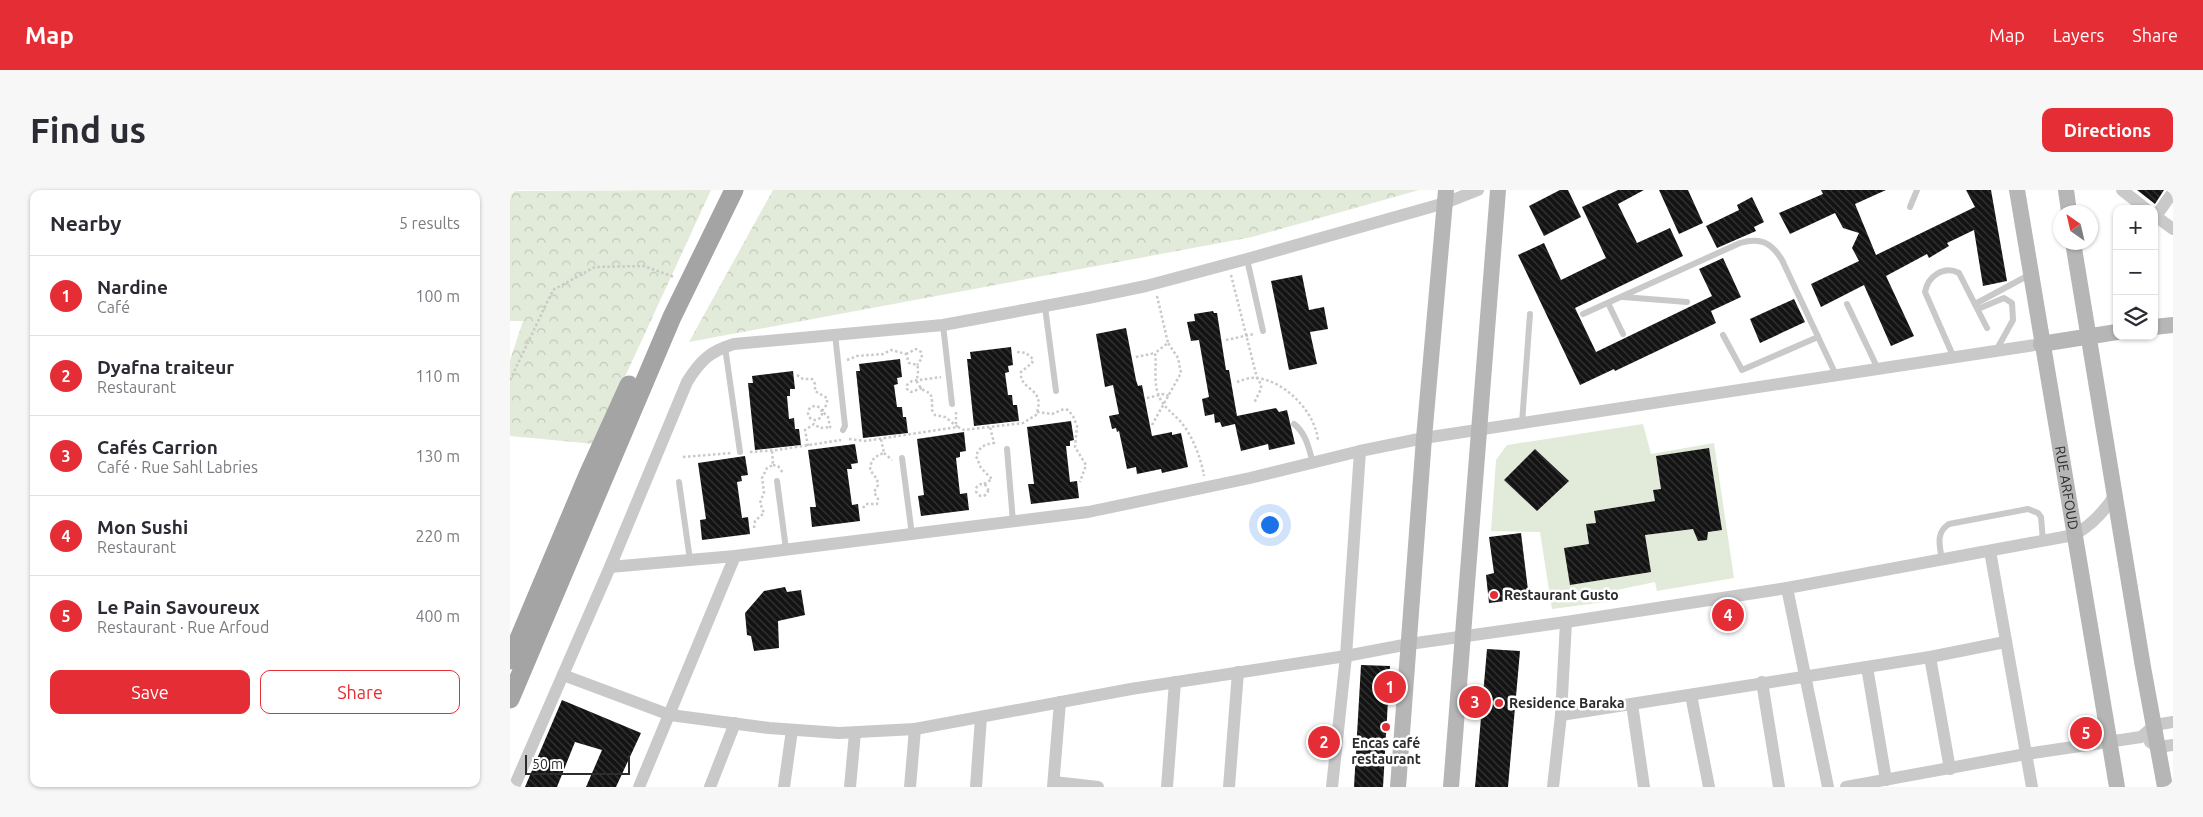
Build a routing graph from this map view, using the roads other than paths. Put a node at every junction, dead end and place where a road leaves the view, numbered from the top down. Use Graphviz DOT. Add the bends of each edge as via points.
graph roads {
  1 [pos="721,190"];
  2 [pos="734,190"];
  3 [pos="1478,190"];
  4 [pos="1498,190"];
  5 [pos="1917,190"];
  6 [pos="2017,190"];
  7 [pos="2066,190"];
  8 [pos="2122,190"];
  9 [pos="2173,192"];
  10 [pos="1445,196"];
  11 [pos="2068,205"];
  12 [pos="2142,205"];
  13 [pos="1910,207"];
  14 [pos="2158,207"];
  15 [pos="2158,218"];
  16 [pos="2173,229"];
  17 [pos="2074,250"];
  18 [pos="1247,259"];
  19 [pos="2030,275"];
  20 [pos="1622,296"];
  21 [pos="1688,302"];
  22 [pos="1608,303"];
  23 [pos="1846,304"];
  24 [pos="1045,306"];
  25 [pos="1976,306"];
  26 [pos="1530,314"];
  27 [pos="1583,314"];
  28 [pos="943,325"];
  29 [pos="2173,325"];
  30 [pos="2158,327"];
  31 [pos="1987,328"];
  32 [pos="1263,331"];
  33 [pos="2113,333"];
  34 [pos="835,334"];
  35 [pos="1623,334"];
  36 [pos="1723,335"];
  37 [pos="2087,336"];
  38 [pos="1818,337"];
  39 [pos="2041,344"];
  40 [pos="725,347"];
  41 [pos="1996,351"];
  42 [pos="1954,358"];
  43 [pos="1878,369"];
  44 [pos="1836,375"];
  45 [pos="1056,391"];
  46 [pos="952,404"];
  47 [pos="1522,423"];
  48 [pos="1294,424"];
  49 [pos="843,430"];
  50 [pos="1478,430"];
  51 [pos="1424,438"];
  52 [pos="1007,449"];
  53 [pos="1360,451"];
  54 [pos="740,452"];
  55 [pos="1312,457"];
  56 [pos="902,458"];
  57 [pos="777,481"];
  58 [pos="679,482"];
  59 [pos="2115,494"];
  60 [pos="1013,523"];
  61 [pos="912,535"];
  62 [pos="2074,535"];
  63 [pos="2044,541"];
  64 [pos="786,549"];
  65 [pos="1990,551"];
  66 [pos="735,556"];
  67 [pos="690,560"];
  68 [pos="1942,560"];
  69 [pos="610,567"];
  70 [pos="1787,588"];
  71 [pos="1566,622"];
  72 [pos="1462,637"];
  73 [pos="2005,642"];
  74 [pos="1409,644"];
  75 [pos="1346,656"];
  76 [pos="1930,657"];
  77 [pos="510,660"];
  78 [pos="1867,667"];
  79 [pos="1238,672"];
  80 [pos="563,675"];
  81 [pos="1806,676"];
  82 [pos="1175,682"];
  83 [pos="1762,682"];
  84 [pos="1691,695"];
  85 [pos="510,699"];
  86 [pos="1060,702"];
  87 [pos="1632,704"];
  88 [pos="670,715"];
  89 [pos="1561,715"];
  90 [pos="981,717"];
  91 [pos="2173,722"];
  92 [pos="735,723"];
  93 [pos="2154,725"];
  94 [pos="915,729"];
  95 [pos="792,730"];
  96 [pos="855,733"];
  97 [pos="2141,737"];
  98 [pos="2108,740"];
  99 [pos="2166,746"];
  100 [pos="2026,754"];
  101 [pos="1950,769"];
  102 [pos="1886,780"];
  103 [pos="1054,785"];
  104 [pos="514,787"];
  105 [pos="639,787"];
  106 [pos="710,787"];
  107 [pos="784,787"];
  108 [pos="850,787"];
  109 [pos="910,787"];
  110 [pos="976,787"];
  111 [pos="1098,787"];
  112 [pos="1167,787"];
  113 [pos="1229,787"];
  114 [pos="1332,787"];
  115 [pos="1398,787"];
  116 [pos="1451,787"];
  117 [pos="1553,787"];
  118 [pos="1644,787"];
  119 [pos="1709,787"];
  120 [pos="1779,787"];
  121 [pos="1828,787"];
  122 [pos="1846,787"];
  123 [pos="2032,787"];
  124 [pos="2117,787"];
  125 [pos="2165,787"];
  1 -- 77 [label="main road" via="588,475"];
  2 -- 85 [label="main road" via="672,318"];
  3 -- 10 [label="street"];
  4 -- 50 [label="street"];
  5 -- 13 [label="lane"];
  6 -- 19 [label="street, RUE ARFOUD"];
  7 -- 11 [label="street"];
  8 -- 12 [label="street"];
  9 -- 14 [label="street"];
  10 -- 18 [label="street"];
  10 -- 51 [label="street"];
  15 -- 16 [label="street"];
  17 -- 37 [label="street"];
  18 -- 24 [label="street" via="1154,284"];
  18 -- 32 [label="lane"];
  19 -- 25 [label="lane"];
  19 -- 39 [label="street, RUE ARFOUD"];
  20 -- 21 [label="lane"];
  20 -- 22 [label="lane"];
  20 -- 38 [label="lane" via="1740,243 1763,241 1774,248 1782,260"];
  22 -- 27 [label="lane"];
  22 -- 35 [label="lane"];
  23 -- 43 [label="lane"];
  24 -- 28 [label="street"];
  24 -- 45 [label="lane"];
  25 -- 31 [label="lane"];
  25 -- 41 [label="lane" via="2004,298 2012,303 2013,320"];
  25 -- 42 [label="lane" via="1959,273 1952,269 1944,270 1927,282 1925,292"];
  26 -- 47 [label="lane"];
  28 -- 34 [label="street"];
  28 -- 46 [label="lane"];
  29 -- 30 [label="street"];
  33 -- 37 [label="street"];
  34 -- 40 [label="street"];
  34 -- 49 [label="lane"];
  36 -- 38 [label="lane" via="1742,370"];
  37 -- 39 [label="street"];
  37 -- 59 [label="street"];
  38 -- 44 [label="lane"];
  39 -- 41 [label="street"];
  39 -- 62 [label="street, RUE ARFOUD"];
  40 -- 54 [label="lane"];
  40 -- 69 [label="street" via="697,366 687,382"];
  41 -- 42 [label="street"];
  42 -- 43 [label="street"];
  43 -- 44 [label="street"];
  44 -- 47 [label="street"];
  47 -- 50 [label="street"];
  48 -- 55 [label="lane" via="1300,428"];
  50 -- 51 [label="street"];
  50 -- 72 [label="street"];
  51 -- 53 [label="street"];
  51 -- 74 [label="street"];
  52 -- 60 [label="lane"];
  53 -- 55 [label="street"];
  53 -- 75 [label="street"];
  55 -- 60 [label="street" via="1206,487 1088,512"];
  56 -- 61 [label="lane"];
  57 -- 64 [label="lane"];
  58 -- 67 [label="lane"];
  59 -- 62 [label="street" via="2099,516"];
  59 -- 93 [label="street"];
  60 -- 61 [label="street"];
  61 -- 64 [label="street"];
  62 -- 63 [label="street"];
  62 -- 98 [label="street, RUE ARFOUD"];
  63 -- 65 [label="street"];
  63 -- 68 [label="lane" via="2041,517 2028,509 1949,524 1943,528 1939,540"];
  64 -- 66 [label="street"];
  65 -- 68 [label="street"];
  65 -- 73 [label="street"];
  66 -- 67 [label="street"];
  66 -- 88 [label="street"];
  67 -- 69 [label="street"];
  68 -- 70 [label="street"];
  69 -- 80 [label="street"];
  70 -- 71 [label="street"];
  70 -- 81 [label="street"];
  71 -- 72 [label="street"];
  71 -- 89 [label="street"];
  72 -- 74 [label="street"];
  72 -- 116 [label="street"];
  73 -- 76 [label="street"];
  73 -- 100 [label="street"];
  74 -- 75 [label="street"];
  74 -- 115 [label="street"];
  75 -- 79 [label="street"];
  75 -- 114 [label="street"];
  76 -- 78 [label="street"];
  76 -- 101 [label="street"];
  78 -- 81 [label="street"];
  78 -- 102 [label="street"];
  79 -- 82 [label="street"];
  79 -- 113 [label="street"];
  80 -- 88 [label="street"];
  80 -- 104 [label="street"];
  81 -- 83 [label="street"];
  81 -- 121 [label="street"];
  82 -- 86 [label="street"];
  82 -- 112 [label="street"];
  83 -- 84 [label="street"];
  83 -- 120 [label="street"];
  84 -- 87 [label="street"];
  84 -- 119 [label="street"];
  86 -- 90 [label="street"];
  86 -- 103 [label="street"];
  87 -- 89 [label="street"];
  87 -- 118 [label="street"];
  88 -- 92 [label="street"];
  88 -- 105 [label="street"];
  89 -- 117 [label="street"];
  90 -- 94 [label="street"];
  90 -- 110 [label="street"];
  91 -- 93 [label="street"];
  92 -- 95 [label="street"];
  92 -- 106 [label="street"];
  93 -- 97 [label="street"];
  93 -- 99 [label="street"];
  94 -- 96 [label="street"];
  94 -- 109 [label="street"];
  95 -- 96 [label="street"];
  95 -- 107 [label="street"];
  96 -- 108 [label="street"];
  97 -- 98 [label="street"];
  97 -- 99 [label="street"];
  98 -- 100 [label="street"];
  98 -- 124 [label="street, RUE ARFOUD"];
  99 -- 125 [label="street"];
  100 -- 101 [label="street"];
  100 -- 123 [label="street"];
  101 -- 102 [label="street"];
  102 -- 122 [label="street"];
  103 -- 111 [label="street"];
}
